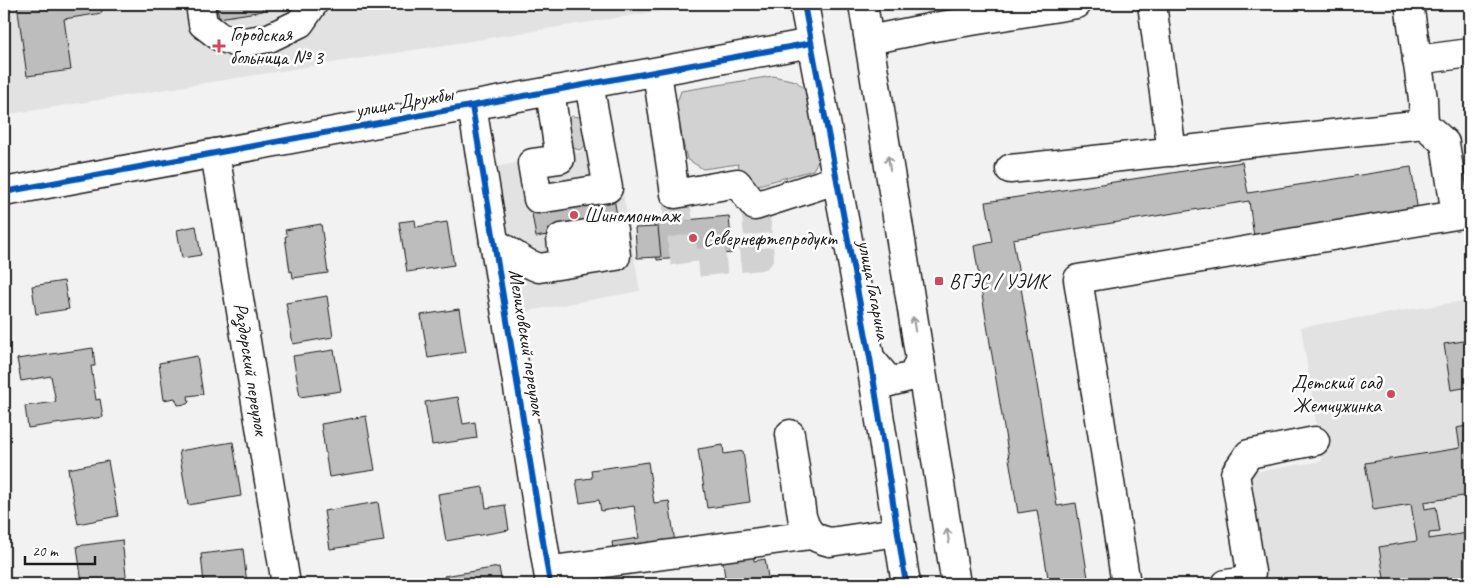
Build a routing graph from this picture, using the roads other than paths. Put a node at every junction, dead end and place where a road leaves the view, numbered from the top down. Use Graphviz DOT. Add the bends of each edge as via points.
graph roads {
  1 [pos="200,4"];
  2 [pos="313,4"];
  3 [pos="804,4"];
  4 [pos="863,4"];
  5 [pos="1076,4"];
  6 [pos="1152,4"];
  7 [pos="1409,4"];
  8 [pos="869,40"];
  9 [pos="810,43"];
  10 [pos="1470,53"];
  11 [pos="1417,60"];
  12 [pos="657,72"];
  13 [pos="589,84"];
  14 [pos="550,91"];
  15 [pos="472,106"];
  16 [pos="1424,124"];
  17 [pos="602,151"];
  18 [pos="1172,152"];
  19 [pos="215,153"];
  20 [pos="560,159"];
  21 [pos="1010,169"];
  22 [pos="836,180"];
  23 [pos="4,192"];
  24 [pos="494,242"];
  25 [pos="564,264"];
  26 [pos="870,358"];
  27 [pos="920,359"];
  28 [pos="790,434"];
  29 [pos="1316,441"];
  30 [pos="898,532"];
  31 [pos="811,535"];
  32 [pos="286,584"];
  33 [pos="550,584"];
  34 [pos="558,584"];
  35 [pos="906,584"];
  36 [pos="956,584"];
  37 [pos="1126,584"];
  38 [pos="1226,584"];
  1 -- 2 [label="street" via="203,24 220,37 237,43 269,38 300,23"];
  3 -- 9 [label="street, улица Гагарина"];
  4 -- 8 [label="street, улица Гагарина"];
  5 -- 8 [label="street"];
  6 -- 18 [label="street"];
  7 -- 11 [label="street"];
  27 -- 8 [label="street, улица Гагарина, one-way"];
  9 -- 12 [label="street, улица Дружбы"];
  9 -- 22 [label="street, улица Гагарина"];
  10 -- 11 [label="street"];
  11 -- 16 [label="street"];
  12 -- 13 [label="street, улица Дружбы"];
  12 -- 22 [label="street" via="675,194 738,183 755,206"];
  13 -- 14 [label="street, улица Дружбы"];
  13 -- 17 [label="street"];
  14 -- 15 [label="street, улица Дружбы"];
  14 -- 20 [label="street"];
  15 -- 19 [label="street, улица Дружбы"];
  15 -- 24 [label="street, Мелиховский переулок"];
  16 -- 18 [label="street"];
  16 -- 37 [label="street" via="1445,143 1456,215 1078,279"];
  17 -- 20 [label="street"];
  17 -- 20 [label="street" via="608,188 538,199 532,163"];
  18 -- 21 [label="street"];
  19 -- 23 [label="street, улица Дружбы"];
  19 -- 32 [label="street, Раздорский переулок"];
  22 -- 26 [label="street, улица Гагарина"];
  24 -- 25 [label="street" via="539,268"];
  24 -- 33 [label="street, Мелиховский переулок"];
  26 -- 27 [label="street" via="890,382 913,376"];
  26 -- 30 [label="street, улица Гагарина"];
  36 -- 27 [label="street, улица Гагарина, one-way"];
  28 -- 31 [label="street" via="802,516"];
  29 -- 38 [label="street" via="1249,454 1235,474 1250,572 1241,582"];
  30 -- 31 [label="street" via="830,542"];
  30 -- 35 [label="street, улица Гагарина"];
  31 -- 34 [label="street" via="560,568"];
}
